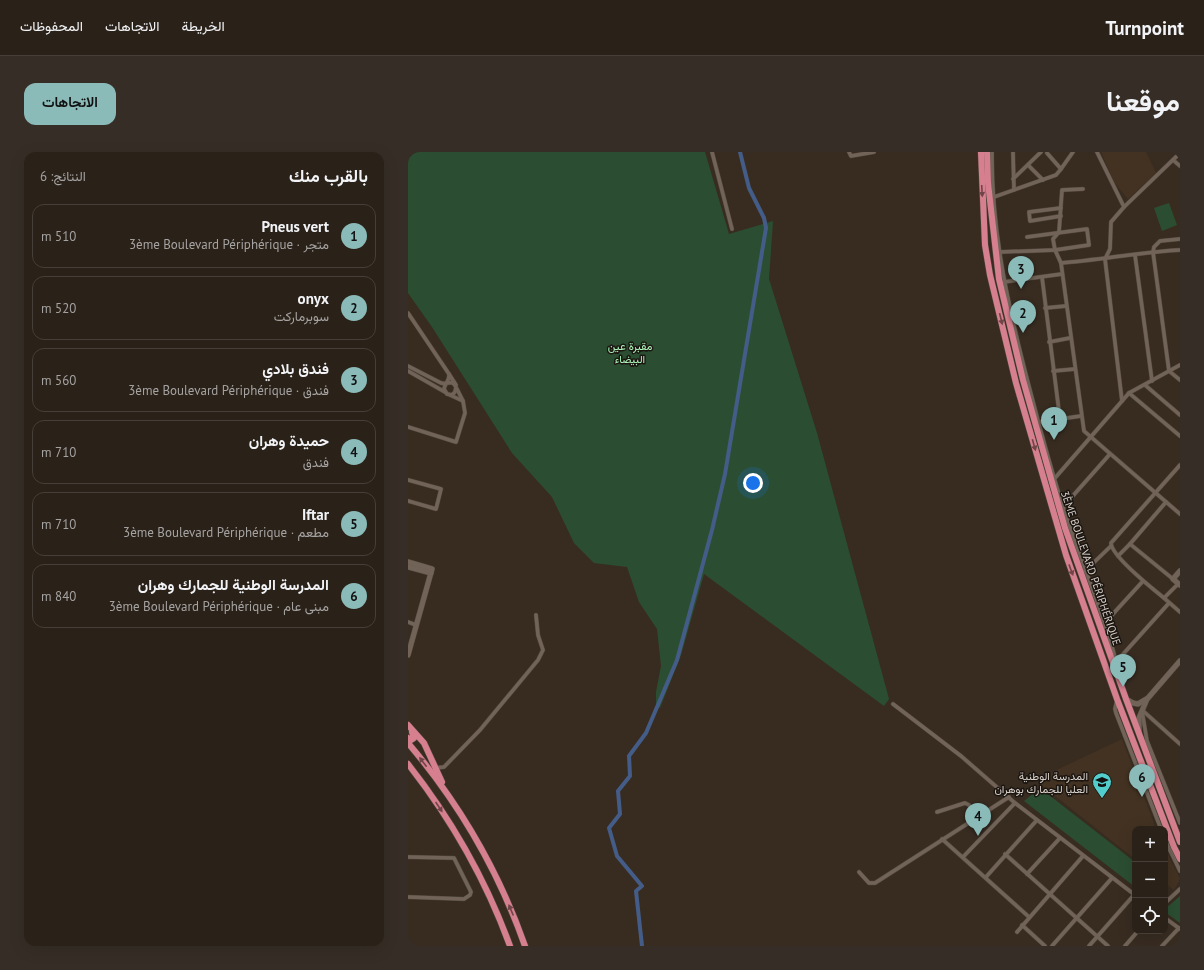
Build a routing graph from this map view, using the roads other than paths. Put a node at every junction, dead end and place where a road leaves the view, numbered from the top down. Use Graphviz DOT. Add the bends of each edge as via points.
graph roads {
  1 [pos="712,152"];
  2 [pos="849,152"];
  3 [pos="874,152"];
  4 [pos="981,152"];
  5 [pos="987,152"];
  6 [pos="992,152"];
  7 [pos="1013,152"];
  8 [pos="1042,152"];
  9 [pos="1047,152"];
  10 [pos="1067,152"];
  11 [pos="1097,152"];
  12 [pos="868,153"];
  13 [pos="1072,153"];
  14 [pos="1180,153"];
  15 [pos="1173,160"];
  16 [pos="1028,165"];
  17 [pos="1180,166"];
  18 [pos="1061,169"];
  19 [pos="1013,179"];
  20 [pos="1043,180"];
  21 [pos="1083,189"];
  22 [pos="1014,190"];
  23 [pos="994,197"];
  24 [pos="1124,207"];
  25 [pos="1061,208"];
  26 [pos="1061,216"];
  27 [pos="732,229"];
  28 [pos="1059,232"];
  29 [pos="1027,237"];
  30 [pos="1180,238"];
  31 [pos="1055,250"];
  32 [pos="1180,250"];
  33 [pos="1000,252"];
  34 [pos="1153,252"];
  35 [pos="1135,255"];
  36 [pos="1105,259"];
  37 [pos="1061,263"];
  38 [pos="1062,274"];
  39 [pos="1042,277"];
  40 [pos="1004,282"];
  41 [pos="1066,306"];
  42 [pos="1045,308"];
  43 [pos="408,313"];
  44 [pos="1070,338"];
  45 [pos="1049,342"];
  46 [pos="1180,365"];
  47 [pos="408,366"];
  48 [pos="1074,369"];
  49 [pos="408,371"];
  50 [pos="1053,371"];
  51 [pos="1169,371"];
  52 [pos="449,374"];
  53 [pos="1180,380"];
  54 [pos="1152,381"];
  55 [pos="447,383"];
  56 [pos="1145,385"];
  57 [pos="456,386"];
  58 [pos="1129,393"];
  59 [pos="448,394"];
  60 [pos="463,401"];
  61 [pos="1122,401"];
  62 [pos="1180,415"];
  63 [pos="1081,416"];
  64 [pos="1060,419"];
  65 [pos="1039,422"];
  66 [pos="408,428"];
  67 [pos="1180,436"];
  68 [pos="1090,437"];
  69 [pos="1110,454"];
  70 [pos="1180,465"];
  71 [pos="408,480"];
  72 [pos="1053,480"];
  73 [pos="1156,494"];
  74 [pos="408,501"];
  75 [pos="1166,502"];
  76 [pos="1063,507"];
  77 [pos="1180,514"];
  78 [pos="1130,544"];
  79 [pos="1111,546"];
  80 [pos="1118,556"];
  81 [pos="408,562"];
  82 [pos="408,567"];
  83 [pos="432,571"];
  84 [pos="1085,571"];
  85 [pos="1180,571"];
  86 [pos="1173,579"];
  87 [pos="1143,581"];
  88 [pos="1179,585"];
  89 [pos="1164,598"];
  90 [pos="1169,603"];
  91 [pos="1180,612"];
  92 [pos="536,615"];
  93 [pos="1102,619"];
  94 [pos="408,622"];
  95 [pos="416,624"];
  96 [pos="408,654"];
  97 [pos="1180,661"];
  98 [pos="1116,662"];
  99 [pos="1119,681"];
  100 [pos="1148,698"];
  101 [pos="1117,699"];
  102 [pos="1126,699"];
  103 [pos="893,704"];
  104 [pos="1142,710"];
  105 [pos="408,725"];
  106 [pos="408,728"];
  107 [pos="1139,734"];
  108 [pos="408,738"];
  109 [pos="408,743"];
  110 [pos="1180,744"];
  111 [pos="408,764"];
  112 [pos="435,768"];
  113 [pos="448,796"];
  114 [pos="1009,797"];
  115 [pos="1015,803"];
  116 [pos="937,812"];
  117 [pos="976,818"];
  118 [pos="1037,820"];
  119 [pos="1180,823"];
  120 [pos="1160,826"];
  121 [pos="1060,838"];
  122 [pos="942,839"];
  123 [pos="1180,842"];
  124 [pos="1168,846"];
  125 [pos="1005,854"];
  126 [pos="1082,856"];
  127 [pos="408,857"];
  128 [pos="963,857"];
  129 [pos="1180,859"];
  130 [pos="1180,871"];
  131 [pos="859,872"];
  132 [pos="1027,874"];
  133 [pos="986,877"];
  134 [pos="1112,878"];
  135 [pos="1180,889"];
  136 [pos="1132,893"];
  137 [pos="1049,894"];
  138 [pos="408,897"];
  139 [pos="1132,897"];
  140 [pos="1168,900"];
  141 [pos="1029,917"];
  142 [pos="1076,918"];
  143 [pos="1168,920"];
  144 [pos="1022,925"];
  145 [pos="1179,928"];
  146 [pos="1017,932"];
  147 [pos="1135,934"];
  148 [pos="1097,936"];
  149 [pos="510,946"];
  150 [pos="525,946"];
  151 [pos="1045,946"];
  152 [pos="1052,946"];
  153 [pos="1089,946"];
  154 [pos="1108,946"];
  155 [pos="1125,946"];
  156 [pos="1162,946"];
  1 -- 27 [label="street"];
  2 -- 12 [label="street" via="850,156"];
  3 -- 12 [label="street"];
  4 -- 101 [label="highway, 3ÈME BOULEVARD PÉRIPHÉRIQUE, one-way" via="985,245 1016,383 1066,555"];
  5 -- 72 [label="highway, 3ÈME BOULEVARD PÉRIPHÉRIQUE" via="999,279 1023,380"];
  6 -- 23 [label="street"];
  7 -- 19 [label="street"];
  8 -- 16 [label="street"];
  9 -- 18 [label="street"];
  10 -- 13 [label="street"];
  11 -- 24 [label="street"];
  13 -- 18 [label="street"];
  14 -- 15 [label="street"];
  15 -- 17 [label="street"];
  15 -- 24 [label="street"];
  16 -- 19 [label="street"];
  16 -- 20 [label="street"];
  18 -- 20 [label="street" via="1056,175"];
  19 -- 22 [label="street"];
  20 -- 22 [label="street"];
  21 -- 25 [label="street" via="1062,190"];
  22 -- 23 [label="street"];
  23 -- 33 [label="street"];
  24 -- 36 [label="street" via="1111,222 1110,249"];
  25 -- 26 [label="street"];
  25 -- 26 [label="street" via="1029,212 1030,221"];
  26 -- 28 [label="street"];
  28 -- 29 [label="street"];
  28 -- 31 [label="street" via="1054,238"];
  28 -- 31 [label="street" via="1087,229 1089,245"];
  30 -- 34 [label="street" via="1160,241"];
  31 -- 33 [label="street"];
  31 -- 37 [label="street"];
  32 -- 34 [label="street"];
  33 -- 40 [label="street"];
  34 -- 35 [label="street"];
  34 -- 51 [label="street"];
  35 -- 36 [label="street"];
  35 -- 54 [label="street"];
  36 -- 37 [label="street"];
  36 -- 61 [label="street"];
  37 -- 38 [label="street"];
  38 -- 39 [label="street"];
  38 -- 41 [label="street"];
  39 -- 40 [label="street"];
  39 -- 42 [label="street"];
  40 -- 65 [label="street"];
  41 -- 42 [label="street"];
  41 -- 44 [label="street"];
  42 -- 45 [label="street"];
  43 -- 52 [label="street"];
  44 -- 45 [label="street"];
  44 -- 48 [label="street"];
  45 -- 50 [label="street"];
  46 -- 51 [label="street"];
  47 -- 55 [label="street" via="441,383"];
  48 -- 50 [label="street"];
  48 -- 63 [label="street"];
  49 -- 59 [label="street"];
  50 -- 64 [label="street"];
  51 -- 53 [label="street"];
  51 -- 54 [label="street"];
  52 -- 55 [label="street"];
  52 -- 57 [label="street"];
  54 -- 56 [label="street"];
  55 -- 57 [label="street" via="453,382"];
  55 -- 59 [label="street" via="444,389"];
  56 -- 58 [label="street"];
  56 -- 62 [label="street"];
  57 -- 59 [label="street" via="455,392"];
  57 -- 60 [label="street"];
  58 -- 61 [label="street"];
  58 -- 67 [label="street"];
  59 -- 60 [label="street"];
  60 -- 66 [label="street" via="464,413 456,442"];
  61 -- 68 [label="street"];
  63 -- 64 [label="street"];
  63 -- 68 [label="street" via="1084,431"];
  64 -- 65 [label="street"];
  65 -- 72 [label="street"];
  68 -- 69 [label="street"];
  68 -- 72 [label="street"];
  69 -- 73 [label="street"];
  69 -- 76 [label="street"];
  70 -- 73 [label="street"];
  71 -- 74 [label="street" via="441,489 436,509"];
  72 -- 76 [label="street"];
  72 -- 99 [label="highway, 3ÈME BOULEVARD PÉRIPHÉRIQUE" via="1065,528"];
  73 -- 75 [label="street"];
  73 -- 79 [label="street" via="1113,540"];
  75 -- 77 [label="street"];
  75 -- 78 [label="street"];
  76 -- 84 [label="street"];
  78 -- 80 [label="street"];
  78 -- 86 [label="street"];
  79 -- 80 [label="street"];
  79 -- 84 [label="street"];
  80 -- 87 [label="street"];
  81 -- 83 [label="street"];
  82 -- 83 [label="street"];
  83 -- 95 [label="street"];
  84 -- 93 [label="street"];
  85 -- 86 [label="street"];
  86 -- 88 [label="street"];
  87 -- 89 [label="street"];
  87 -- 93 [label="street" via="1112,615"];
  88 -- 89 [label="street"];
  89 -- 90 [label="street"];
  90 -- 91 [label="street"];
  90 -- 98 [label="street"];
  92 -- 112 [label="street" via="543,650 538,660 480,730 444,767"];
  93 -- 98 [label="street"];
  94 -- 95 [label="street"];
  95 -- 96 [label="street"];
  97 -- 100 [label="street"];
  98 -- 99 [label="street"];
  99 -- 102 [label="highway, 3ÈME BOULEVARD PÉRIPHÉRIQUE"];
  100 -- 102 [label="street" via="1138,704"];
  100 -- 104 [label="street"];
  101 -- 120 [label="street" via="1114,709"];
  101 -- 129 [label="highway, 3ÈME BOULEVARD PÉRIPHÉRIQUE"];
  102 -- 107 [label="highway, 3ÈME BOULEVARD PÉRIPHÉRIQUE"];
  103 -- 114 [label="street"];
  104 -- 107 [label="street"];
  104 -- 110 [label="street"];
  104 -- 119 [label="street" via="1147,741"];
  105 -- 112 [label="highway" via="424,744"];
  106 -- 108 [label="highway" via="415,737 412,740"];
  107 -- 123 [label="highway, 3ÈME BOULEVARD PÉRIPHÉRIQUE"];
  113 -- 109 [label="highway, one-way"];
  111 -- 149 [label="highway, one-way" via="446,816 472,860 494,904"];
  112 -- 113 [label="highway"];
  150 -- 113 [label="highway, one-way" via="494,873 469,827"];
  114 -- 115 [label="street"];
  114 -- 117 [label="street"];
  115 -- 118 [label="street"];
  115 -- 128 [label="street"];
  116 -- 117 [label="street" via="965,804 969,805"];
  117 -- 122 [label="street"];
  118 -- 121 [label="street"];
  118 -- 125 [label="street"];
  121 -- 126 [label="street"];
  121 -- 132 [label="street"];
  122 -- 128 [label="street"];
  122 -- 131 [label="street" via="875,883 869,883"];
  124 -- 130 [label="street"];
  125 -- 132 [label="street"];
  125 -- 133 [label="street"];
  126 -- 134 [label="street"];
  126 -- 137 [label="street"];
  127 -- 138 [label="street" via="454,858 471,892 464,899"];
  128 -- 133 [label="street"];
  132 -- 137 [label="street"];
  133 -- 141 [label="street"];
  134 -- 136 [label="street"];
  134 -- 142 [label="street"];
  135 -- 140 [label="street"];
  137 -- 141 [label="street"];
  137 -- 142 [label="street"];
  139 -- 148 [label="street"];
  141 -- 144 [label="street"];
  142 -- 148 [label="street"];
  142 -- 152 [label="street"];
  143 -- 145 [label="street"];
  144 -- 146 [label="street"];
  144 -- 151 [label="street"];
  145 -- 156 [label="street"];
  147 -- 155 [label="street"];
  148 -- 153 [label="street"];
  148 -- 154 [label="street"];
}
